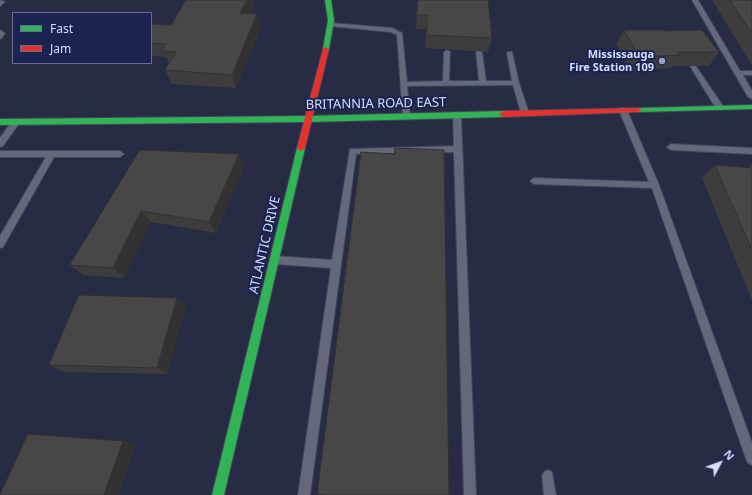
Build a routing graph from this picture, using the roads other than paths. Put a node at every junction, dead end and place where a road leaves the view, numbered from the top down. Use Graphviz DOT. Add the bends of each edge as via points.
graph roads {
  1 [pos="328,0"];
  2 [pos="695,0"];
  3 [pos="331,25"];
  4 [pos="0,32"];
  5 [pos="0,37"];
  6 [pos="447,52"];
  7 [pos="479,52"];
  8 [pos="510,53"];
  9 [pos="693,66"];
  10 [pos="738,73"];
  11 [pos="752,74"];
  12 [pos="516,83"];
  13 [pos="404,84"];
  14 [pos="446,84"];
  15 [pos="483,84"];
  16 [pos="752,97"];
  17 [pos="752,107"];
  18 [pos="720,108"];
  19 [pos="623,110"];
  20 [pos="525,113"];
  21 [pos="457,115"];
  22 [pos="406,116"];
  23 [pos="308,119"];
  24 [pos="0,122"];
  25 [pos="16,122"];
  26 [pos="0,144"];
  27 [pos="671,147"];
  28 [pos="458,149"];
  29 [pos="752,151"];
  30 [pos="0,154"];
  31 [pos="52,154"];
  32 [pos="120,154"];
  33 [pos="534,181"];
  34 [pos="655,185"];
  35 [pos="0,244"];
  36 [pos="275,260"];
  37 [pos="336,264"];
  38 [pos="752,459"];
  39 [pos="548,476"];
  40 [pos="218,495"];
  41 [pos="304,495"];
  42 [pos="470,495"];
  43 [pos="550,495"];
  1 -- 3 [label="street, ATLANTIC DRIVE"];
  2 -- 10 [label="lane"];
  3 -- 13 [label="lane" via="392,30 400,34"];
  3 -- 23 [label="street, ATLANTIC DRIVE" via="330,39"];
  4 -- 5 [label="lane"];
  6 -- 14 [label="lane"];
  7 -- 15 [label="lane"];
  8 -- 12 [label="lane"];
  9 -- 18 [label="lane"];
  10 -- 11 [label="lane"];
  10 -- 16 [label="lane"];
  12 -- 15 [label="lane"];
  12 -- 20 [label="lane"];
  13 -- 14 [label="lane"];
  13 -- 22 [label="lane"];
  14 -- 15 [label="lane"];
  17 -- 18 [label="street, BRITANNIA ROAD EAST"];
  18 -- 19 [label="street, BRITANNIA ROAD EAST"];
  19 -- 20 [label="street, BRITANNIA ROAD EAST"];
  19 -- 34 [label="lane"];
  20 -- 21 [label="street, BRITANNIA ROAD EAST"];
  21 -- 22 [label="street, BRITANNIA ROAD EAST"];
  21 -- 28 [label="lane"];
  22 -- 23 [label="street, BRITANNIA ROAD EAST"];
  23 -- 25 [label="street, BRITANNIA ROAD EAST"];
  23 -- 36 [label="street, ATLANTIC DRIVE"];
  24 -- 25 [label="street, BRITANNIA ROAD EAST"];
  25 -- 26 [label="lane"];
  27 -- 29 [label="lane"];
  28 -- 37 [label="lane" via="353,151"];
  28 -- 42 [label="lane"];
  30 -- 31 [label="lane"];
  31 -- 32 [label="lane"];
  31 -- 35 [label="lane"];
  33 -- 34 [label="lane"];
  34 -- 38 [label="lane"];
  36 -- 37 [label="lane"];
  36 -- 40 [label="street, ATLANTIC DRIVE"];
  37 -- 41 [label="lane"];
  39 -- 43 [label="lane"];
}
